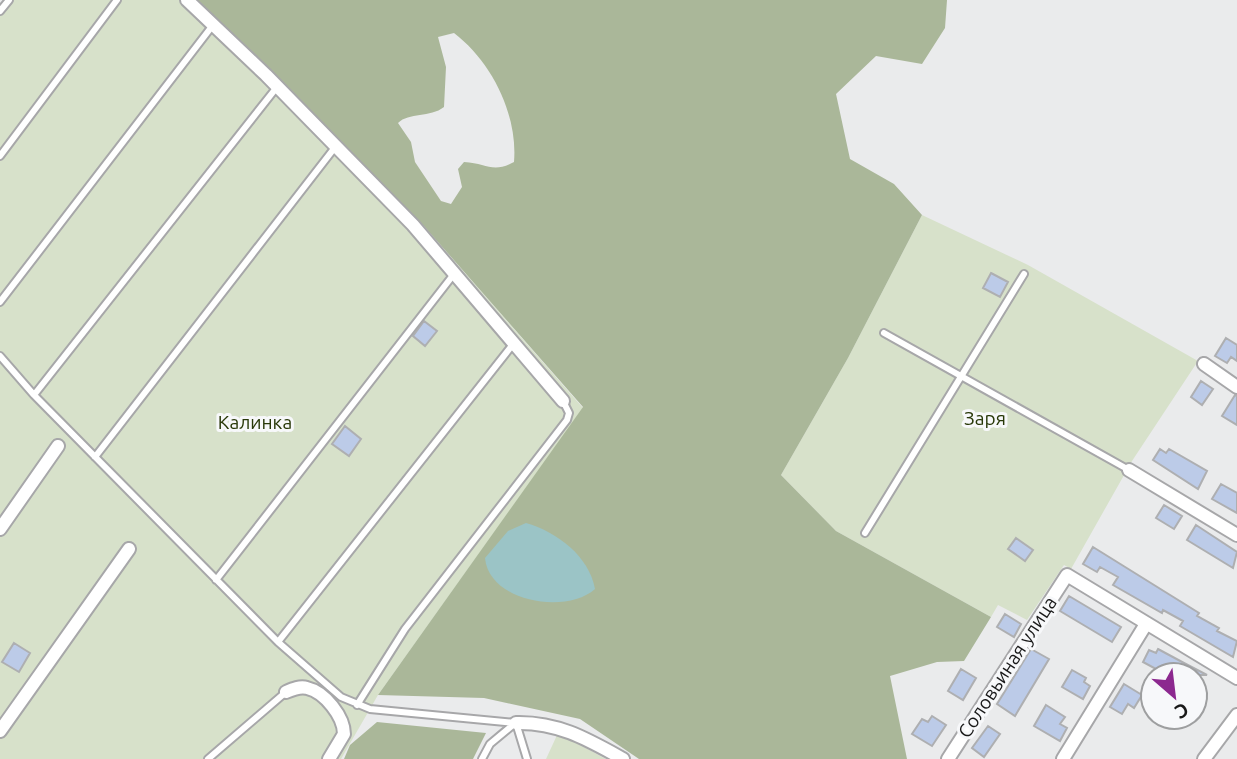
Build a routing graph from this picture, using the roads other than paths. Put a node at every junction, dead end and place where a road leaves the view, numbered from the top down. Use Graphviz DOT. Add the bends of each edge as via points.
graph roads {
  1 [pos="9,0"];
  2 [pos="117,0"];
  3 [pos="187,0"];
  4 [pos="0,11"];
  5 [pos="213,24"];
  6 [pos="277,87"];
  7 [pos="336,146"];
  8 [pos="0,156"];
  9 [pos="454,274"];
  10 [pos="1024,274"];
  11 [pos="0,302"];
  12 [pos="884,333"];
  13 [pos="514,343"];
  14 [pos="0,356"];
  15 [pos="1204,365"];
  16 [pos="962,377"];
  17 [pos="1237,387"];
  18 [pos="34,396"];
  19 [pos="563,401"];
  20 [pos="58,446"];
  21 [pos="95,457"];
  22 [pos="1129,470"];
  23 [pos="0,529"];
  24 [pos="865,533"];
  25 [pos="1237,535"];
  26 [pos="129,549"];
  27 [pos="216,580"];
  28 [pos="1146,624"];
  29 [pos="278,642"];
  30 [pos="1237,678"];
  31 [pos="286,692"];
  32 [pos="357,705"];
  33 [pos="1237,715"];
  34 [pos="516,723"];
  35 [pos="0,731"];
  36 [pos="208,759"];
  37 [pos="329,759"];
  38 [pos="482,759"];
  39 [pos="527,759"];
  40 [pos="623,759"];
  41 [pos="948,759"];
  42 [pos="1063,759"];
  43 [pos="1204,759"];
  1 -- 4 [label="lane"];
  2 -- 8 [label="lane"];
  3 -- 5 [label="street"];
  5 -- 6 [label="street"];
  5 -- 11 [label="lane"];
  6 -- 7 [label="street"];
  6 -- 18 [label="lane"];
  7 -- 9 [label="street"];
  7 -- 21 [label="lane"];
  9 -- 13 [label="street"];
  9 -- 27 [label="lane"];
  10 -- 16 [label="lane"];
  12 -- 16 [label="lane"];
  13 -- 19 [label="street"];
  13 -- 29 [label="lane"];
  14 -- 18 [label="lane"];
  15 -- 17 [label="street"];
  16 -- 22 [label="lane"];
  16 -- 24 [label="lane"];
  18 -- 21 [label="lane"];
  19 -- 32 [label="lane" via="569,412 567,420 405,629"];
  20 -- 23 [label="street"];
  21 -- 27 [label="lane"];
  22 -- 25 [label="street"];
  26 -- 35 [label="street"];
  27 -- 29 [label="lane"];
  28 -- 30 [label="street"];
  28 -- 41 [label="street, Соловьиная улица" via="1067,575"];
  28 -- 42 [label="street"];
  29 -- 32 [label="lane" via="341,697"];
  31 -- 36 [label="lane"];
  31 -- 37 [label="street" via="305,687 314,690 338,713 344,734"];
  32 -- 34 [label="lane"];
  33 -- 43 [label="street"];
  34 -- 38 [label="lane" via="498,736"];
  34 -- 39 [label="lane"];
  34 -- 40 [label="street" via="570,730"];
}
